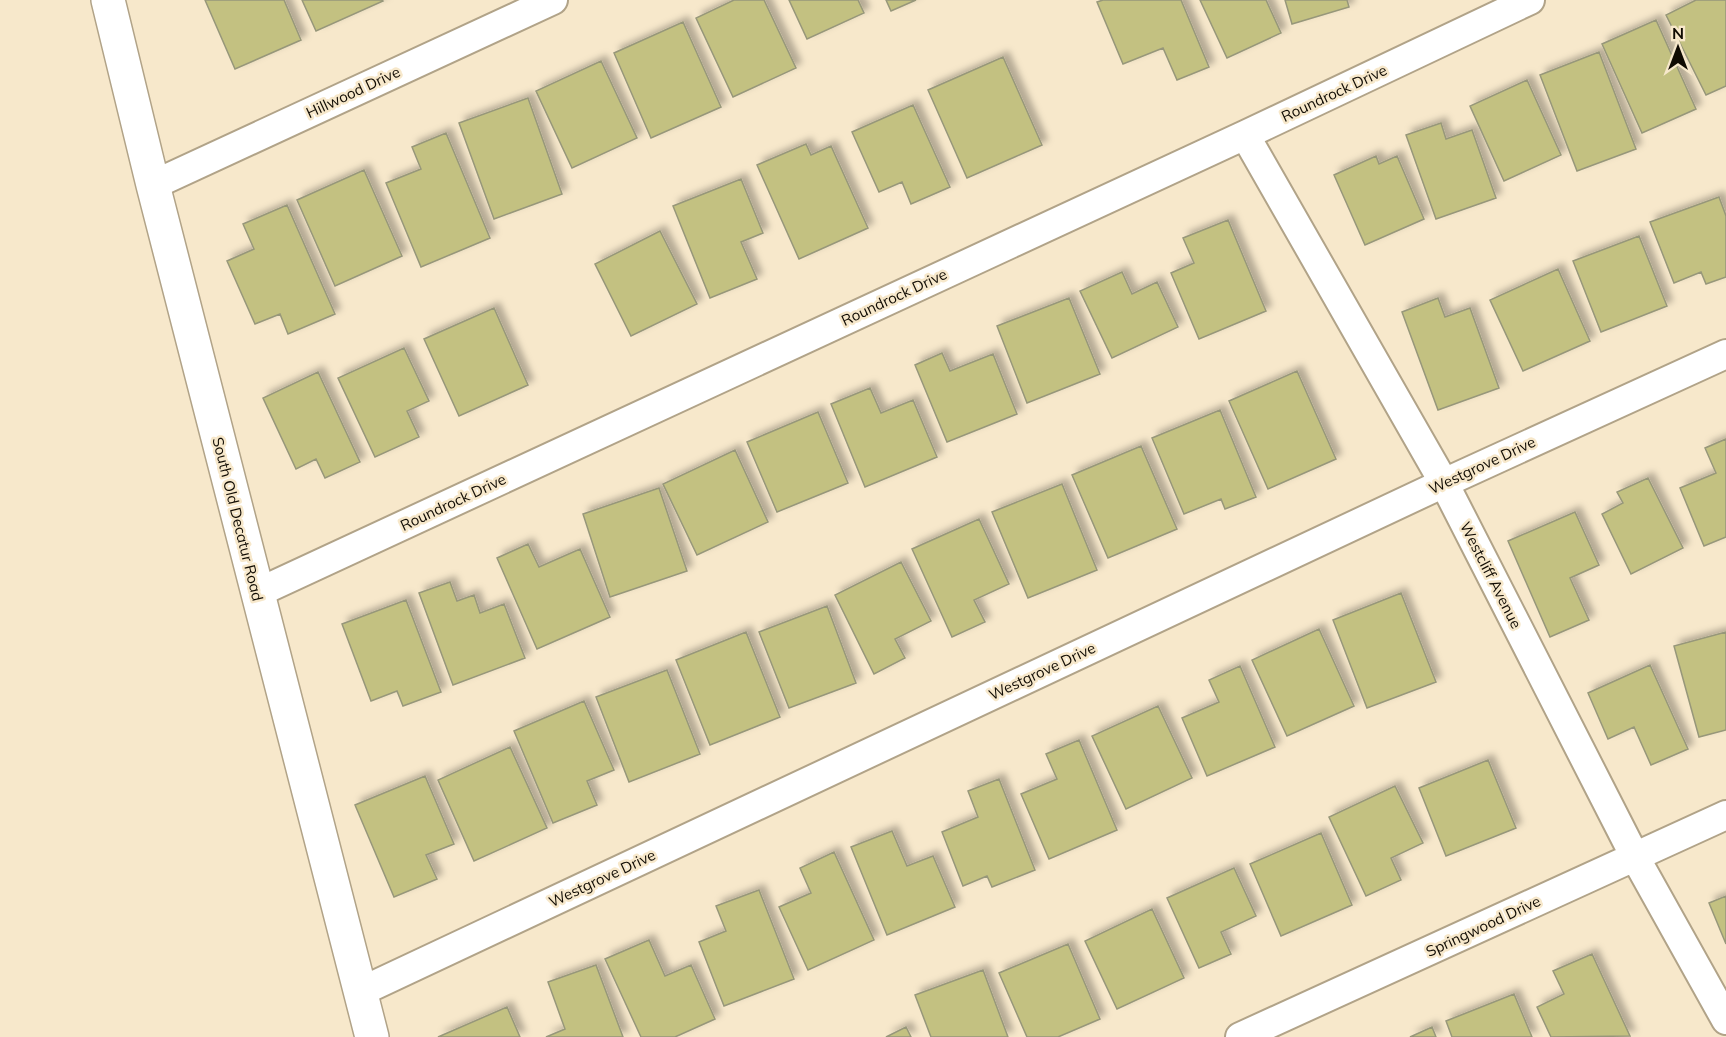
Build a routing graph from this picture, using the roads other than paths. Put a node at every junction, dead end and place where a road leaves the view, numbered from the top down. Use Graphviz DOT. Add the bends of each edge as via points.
graph roads {
  1 [pos="108,0"];
  2 [pos="553,0"];
  3 [pos="1530,0"];
  4 [pos="1245,135"];
  5 [pos="153,185"];
  6 [pos="1726,354"];
  7 [pos="1444,483"];
  8 [pos="257,593"];
  9 [pos="1726,815"];
  10 [pos="1635,857"];
  11 [pos="360,992"];
  12 [pos="1726,1020"];
  13 [pos="372,1037"];
  14 [pos="1240,1037"];
  1 -- 5 [label="street, South Old Decatur Road"];
  2 -- 5 [label="street, Hillwood Drive"];
  3 -- 4 [label="street, Roundrock Drive"];
  4 -- 7 [label="street, Westcliff Avenue"];
  4 -- 8 [label="street, Roundrock Drive"];
  5 -- 8 [label="street, South Old Decatur Road"];
  6 -- 7 [label="street, Westgrove Drive"];
  7 -- 10 [label="street, Westcliff Avenue"];
  7 -- 11 [label="street, Westgrove Drive"];
  8 -- 11 [label="street, South Old Decatur Road"];
  9 -- 10 [label="street, Springwood Drive"];
  10 -- 12 [label="street, Westcliff Avenue"];
  10 -- 14 [label="street, Springwood Drive"];
  11 -- 13 [label="street, South Old Decatur Road"];
}
